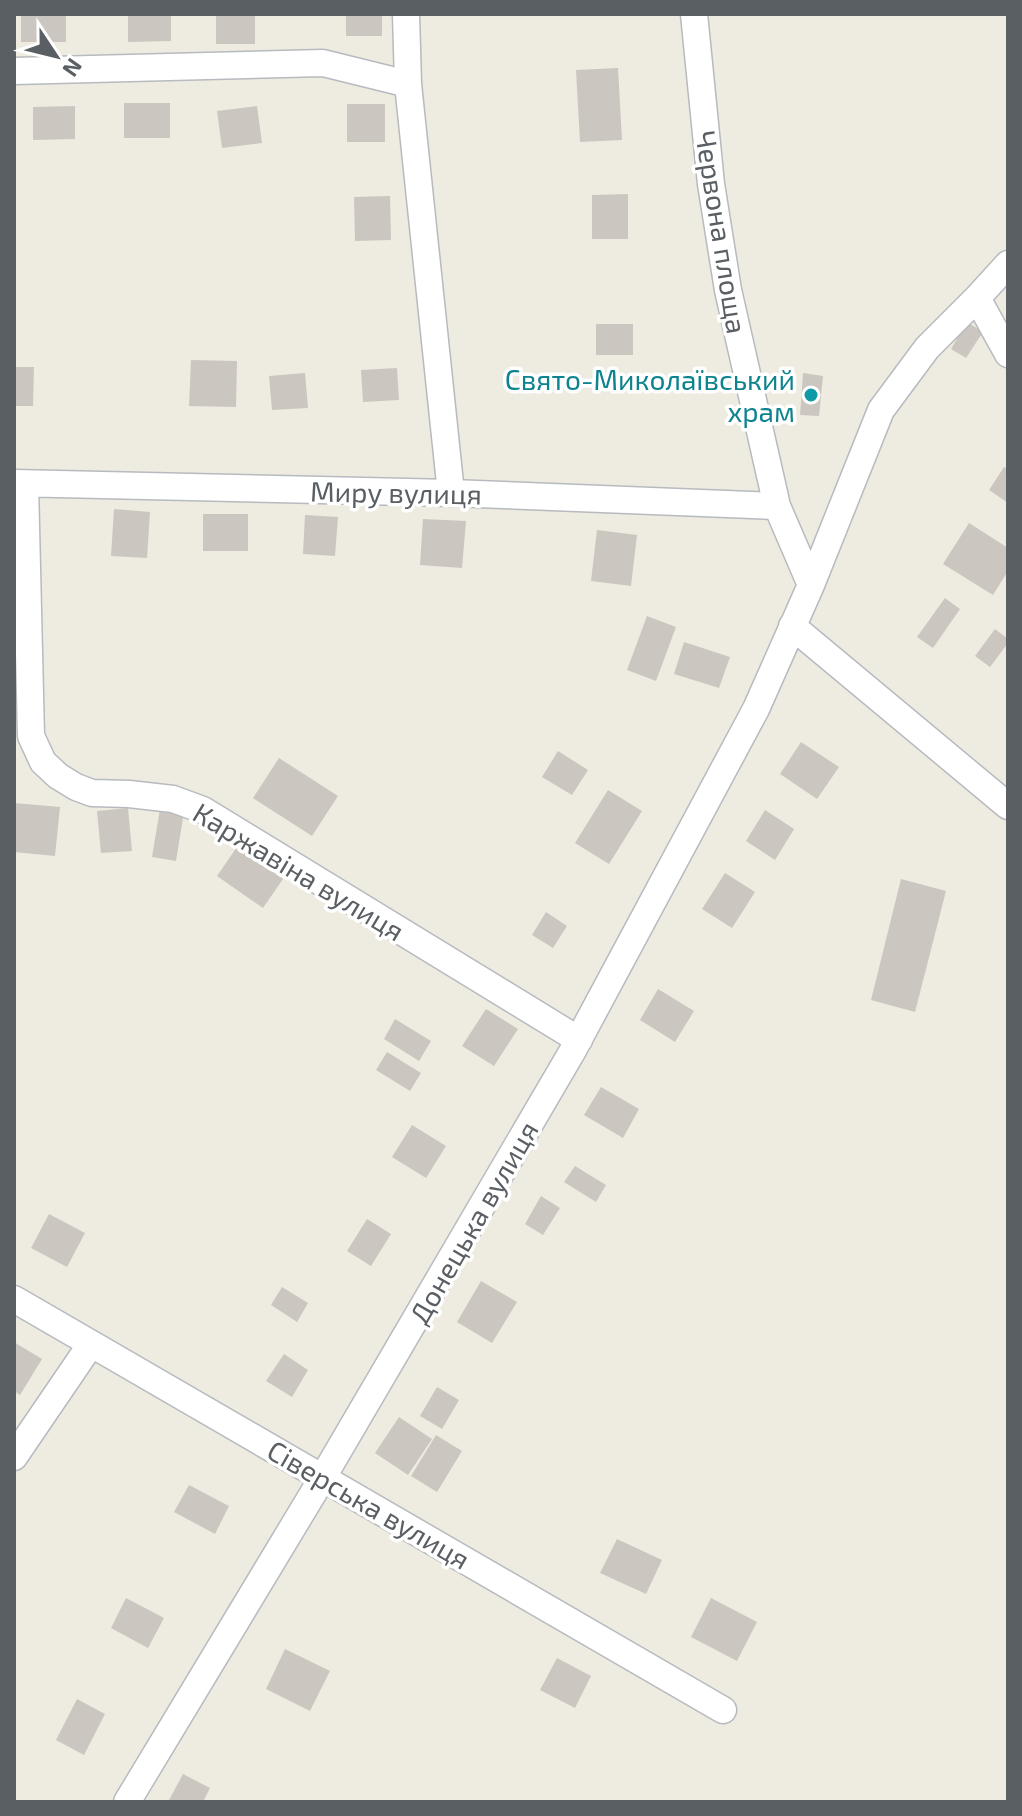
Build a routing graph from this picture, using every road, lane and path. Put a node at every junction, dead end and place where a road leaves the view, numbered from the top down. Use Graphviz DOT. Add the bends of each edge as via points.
graph roads {
  1 [pos="406,14"];
  2 [pos="694,14"];
  3 [pos="14,71"];
  4 [pos="408,84"];
  5 [pos="1008,264"];
  6 [pos="977,298"];
  7 [pos="1008,354"];
  8 [pos="20,483"];
  9 [pos="451,493"];
  10 [pos="777,506"];
  11 [pos="811,585"];
  12 [pos="792,626"];
  13 [pos="1008,806"];
  14 [pos="579,1040"];
  15 [pos="14,1299"];
  16 [pos="91,1344"];
  17 [pos="14,1457"];
  18 [pos="323,1477"];
  19 [pos="723,1710"];
  20 [pos="127,1802"];
  1 -- 4 [label="street"];
  2 -- 10 [label="street, Червона площа" via="728,290"];
  3 -- 4 [label="street" via="323,63"];
  4 -- 9 [label="street"];
  5 -- 6 [label="street"];
  6 -- 7 [label="street"];
  6 -- 11 [label="street" via="927,348 881,410"];
  8 -- 9 [label="street, Миру вулиця"];
  8 -- 14 [label="street, Каржавіна вулиця" via="31,736 43,762 92,793 173,799 203,810"];
  9 -- 10 [label="street, Миру вулиця"];
  10 -- 11 [label="street, Червона площа"];
  11 -- 12 [label="street, Донецька вулиця"];
  12 -- 13 [label="street"];
  12 -- 14 [label="street, Донецька вулиця" via="756,709"];
  14 -- 18 [label="street, Донецька вулиця"];
  15 -- 16 [label="street, Сіверська вулиця"];
  16 -- 17 [label="street"];
  16 -- 18 [label="street, Сіверська вулиця"];
  18 -- 19 [label="street, Сіверська вулиця"];
  18 -- 20 [label="street, Донецька вулиця"];
}
